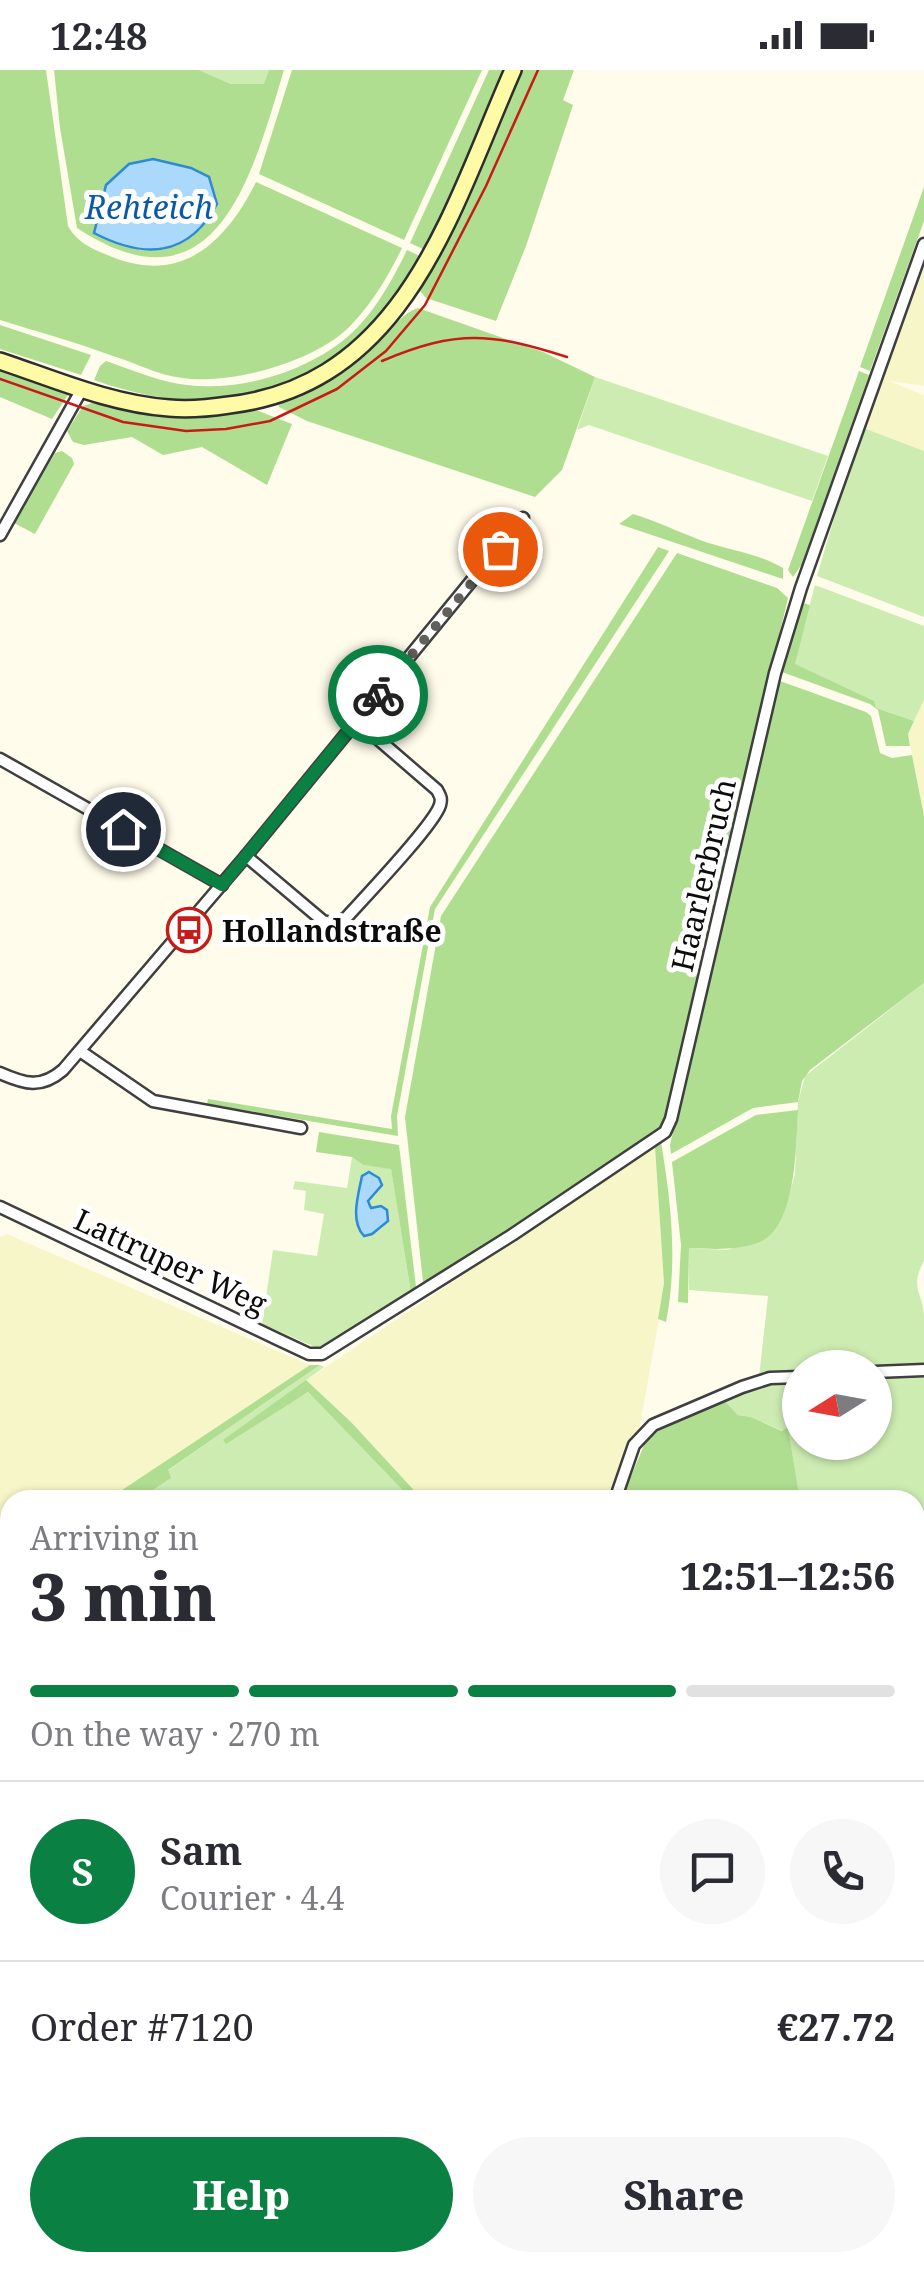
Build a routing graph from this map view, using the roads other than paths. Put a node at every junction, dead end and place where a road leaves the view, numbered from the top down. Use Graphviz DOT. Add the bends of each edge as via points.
graph roads {
  1 [pos="513,70"];
  2 [pos="924,244"];
  3 [pos="0,360"];
  4 [pos="82,388"];
  5 [pos="523,518"];
  6 [pos="0,534"];
  7 [pos="357,721"];
  8 [pos="0,759"];
  9 [pos="246,856"];
  10 [pos="222,885"];
  11 [pos="80,1051"];
  12 [pos="0,1073"];
  13 [pos="301,1128"];
  14 [pos="0,1208"];
  15 [pos="322,1354"];
  16 [pos="924,1370"];
  17 [pos="892,1371"];
  18 [pos="782,1378"];
  19 [pos="618,1490"];
  1 -- 4 [label="main road" via="422,270 368,343 320,378 256,402 168,408"];
  2 -- 15 [label="street, Haarlerbruch" via="775,674 669,1126"];
  3 -- 4 [label="main road"];
  4 -- 6 [label="street"];
  5 -- 7 [label="street"];
  7 -- 9 [label="street"];
  7 -- 9 [label="street" via="437,790 439,808 408,848 336,924 323,921"];
  8 -- 10 [label="street"];
  9 -- 10 [label="street"];
  10 -- 11 [label="street"];
  11 -- 12 [label="street" via="45,1083"];
  11 -- 13 [label="street" via="153,1101"];
  14 -- 15 [label="street, Lattruper Weg" via="309,1354"];
  16 -- 17 [label="street"];
  18 -- 19 [label="street" via="742,1386 653,1424 634,1445"];
}
